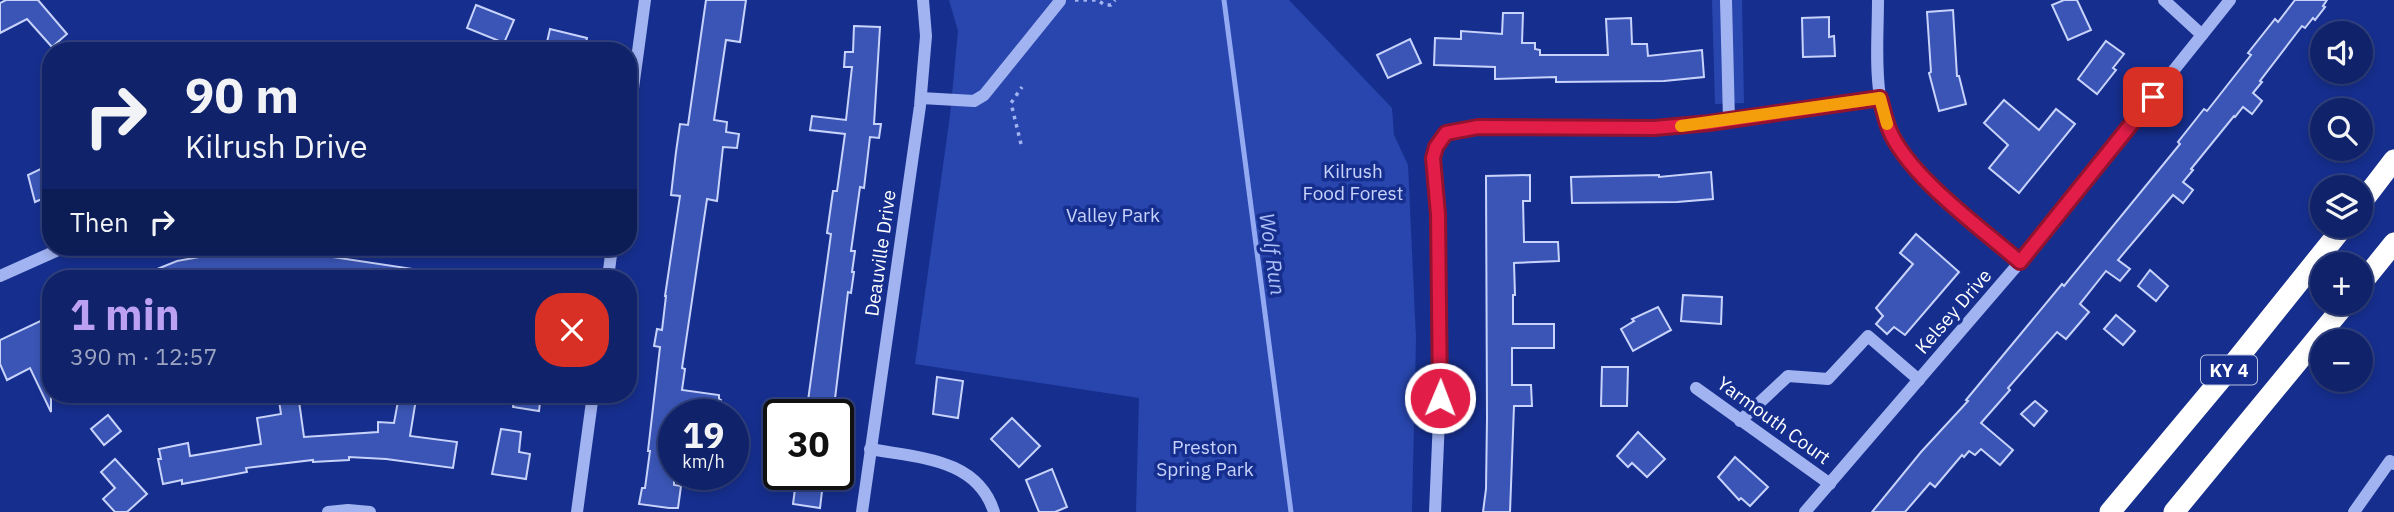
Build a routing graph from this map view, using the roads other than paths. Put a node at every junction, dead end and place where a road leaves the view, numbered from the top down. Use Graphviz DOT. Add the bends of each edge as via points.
graph roads {
  1 [pos="645,0"];
  2 [pos="923,0"];
  3 [pos="1053,0"];
  4 [pos="1061,0"];
  5 [pos="1726,0"];
  6 [pos="1878,0"];
  7 [pos="2164,0"];
  8 [pos="2230,0"];
  9 [pos="2202,34"];
  10 [pos="637,59"];
  11 [pos="921,97"];
  12 [pos="1880,98"];
  13 [pos="1729,120"];
  14 [pos="2394,160"];
  15 [pos="2373,188"];
  16 [pos="2334,238"];
  17 [pos="2394,243"];
  18 [pos="45,256"];
  19 [pos="2020,262"];
  20 [pos="2373,269"];
  21 [pos="0,276"];
  22 [pos="2336,315"];
  23 [pos="1919,380"];
  24 [pos="1696,388"];
  25 [pos="592,403"];
  26 [pos="1740,421"];
  27 [pos="870,449"];
  28 [pos="2394,464"];
  29 [pos="1830,484"];
  30 [pos="328,512"];
  31 [pos="370,512"];
  32 [pos="577,512"];
  33 [pos="862,512"];
  34 [pos="994,512"];
  35 [pos="1435,512"];
  36 [pos="1805,512"];
  37 [pos="2110,512"];
  38 [pos="2174,512"];
  39 [pos="2354,512"];
  1 -- 10 [label="street"];
  2 -- 11 [label="street, Deauville Drive" via="926,36"];
  3 -- 4 [label="street"];
  4 -- 11 [label="street" via="974,102"];
  5 -- 13 [label="street"];
  6 -- 12 [label="street"];
  7 -- 9 [label="street"];
  8 -- 9 [label="street, Kelsey Drive"];
  9 -- 19 [label="street, Kelsey Drive"];
  11 -- 27 [label="street, Deauville Drive"];
  12 -- 13 [label="street"];
  12 -- 19 [label="street" via="1903,154"];
  13 -- 35 [label="street" via="1640,129 1478,127 1442,137 1433,158 1441,373"];
  14 -- 15 [label="highway"];
  16 -- 37 [label="highway, KY 4"];
  17 -- 20 [label="highway"];
  18 -- 21 [label="street"];
  19 -- 23 [label="street, Kelsey Drive"];
  22 -- 38 [label="highway, KY 4"];
  23 -- 26 [label="street" via="1868,336 1828,379 1788,376"];
  23 -- 29 [label="street, Kelsey Drive"];
  24 -- 26 [label="street, Yarmouth Court"];
  25 -- 32 [label="street"];
  26 -- 29 [label="street, Yarmouth Court"];
  27 -- 33 [label="street, Deauville Drive"];
  27 -- 34 [label="street" via="950,464 966,472 980,485"];
  28 -- 39 [label="street" via="2390,461"];
  29 -- 36 [label="street, Kelsey Drive"];
  30 -- 31 [label="street"];
}
